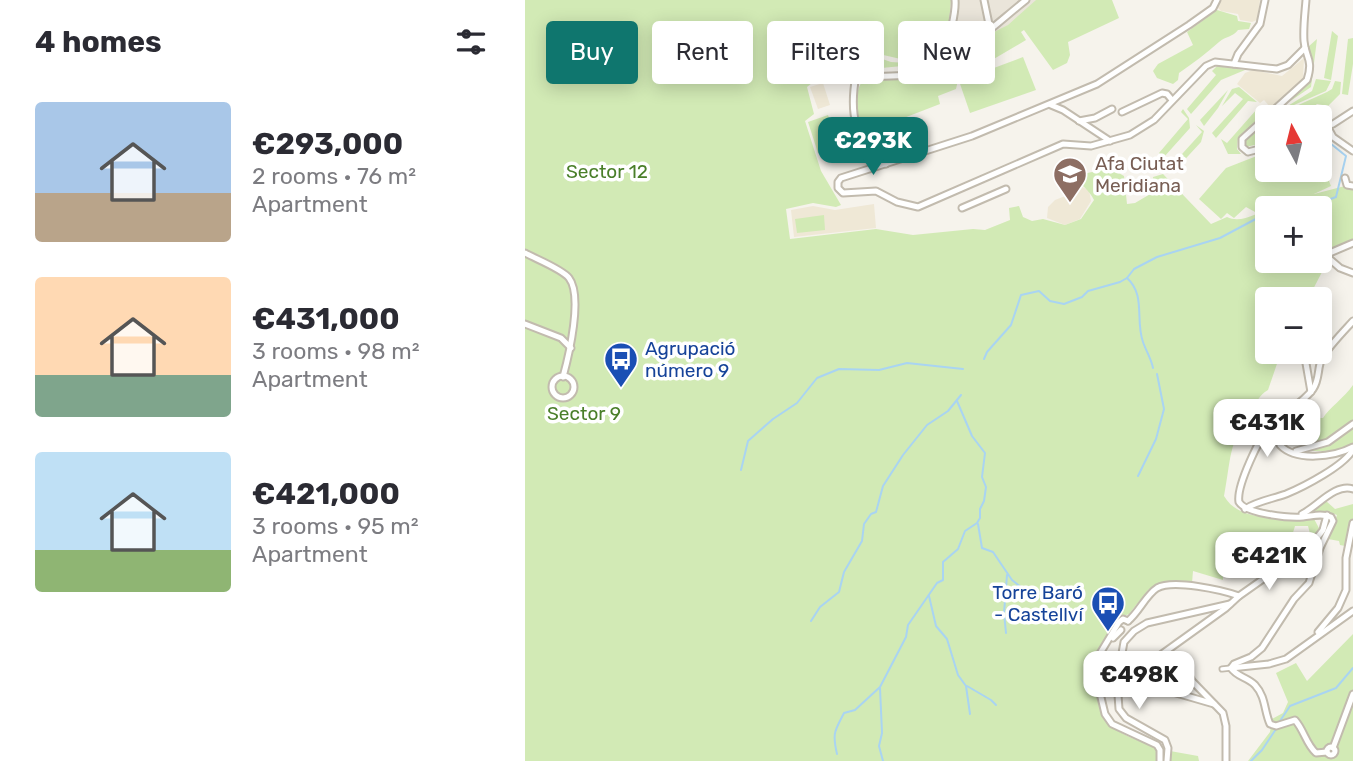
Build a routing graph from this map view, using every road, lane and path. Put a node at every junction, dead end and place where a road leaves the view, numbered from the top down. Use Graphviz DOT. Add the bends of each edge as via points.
graph roads {
  1 [pos="955,0"];
  2 [pos="984,0"];
  3 [pos="1026,0"];
  4 [pos="1217,0"];
  5 [pos="1265,0"];
  6 [pos="1307,0"];
  7 [pos="954,21"];
  8 [pos="988,21"];
  9 [pos="995,25"];
  10 [pos="1305,48"];
  11 [pos="1234,64"];
  12 [pos="855,84"];
  13 [pos="1060,100"];
  14 [pos="1173,100"];
  15 [pos="1044,105"];
  16 [pos="1279,105"];
  17 [pos="1112,109"];
  18 [pos="1063,110"];
  19 [pos="1353,111"];
  20 [pos="1122,112"];
  21 [pos="1079,121"];
  22 [pos="1332,123"];
  23 [pos="1255,127"];
  24 [pos="1093,132"];
  25 [pos="1332,135"];
  26 [pos="1110,141"];
  27 [pos="1095,145"];
  28 [pos="1255,150"];
  29 [pos="1353,151"];
  30 [pos="886,164"];
  31 [pos="1345,178"];
  32 [pos="1353,186"];
  33 [pos="1006,189"];
  34 [pos="962,208"];
  35 [pos="1353,243"];
  36 [pos="525,253"];
  37 [pos="1353,273"];
  38 [pos="1353,321"];
  39 [pos="573,323"];
  40 [pos="525,324"];
  41 [pos="561,338"];
  42 [pos="571,348"];
  43 [pos="1306,364"];
  44 [pos="563,377"];
  45 [pos="1311,392"];
  46 [pos="1285,415"];
  47 [pos="1353,424"];
  48 [pos="1353,448"];
  49 [pos="1293,452"];
  50 [pos="1353,489"];
  51 [pos="1245,509"];
  52 [pos="1327,515"];
  53 [pos="1293,517"];
  54 [pos="1353,523"];
  55 [pos="1233,563"];
  56 [pos="1291,565"];
  57 [pos="1239,596"];
  58 [pos="1230,604"];
  59 [pos="1353,611"];
  60 [pos="1123,631"];
  61 [pos="1314,637"];
  62 [pos="1231,668"];
  63 [pos="1222,669"];
  64 [pos="1186,670"];
  65 [pos="1353,694"];
  66 [pos="1214,704"];
  67 [pos="1160,761"];
  68 [pos="1167,761"];
  69 [pos="1226,761"];
  1 -- 7 [label="street"];
  2 -- 8 [label="street"];
  3 -- 9 [label="street"];
  4 -- 13 [label="street" via="1213,8 1107,78"];
  5 -- 11 [label="street" via="1261,24"];
  6 -- 10 [label="street"];
  10 -- 11 [label="street" via="1281,68"];
  10 -- 16 [label="street" via="1310,56 1307,80"];
  11 -- 14 [label="street" via="1206,66"];
  12 -- 30 [label="street" via="853,104 859,132 865,146"];
  13 -- 15 [label="street"];
  13 -- 18 [label="street"];
  14 -- 20 [label="street" via="1162,93"];
  14 -- 26 [label="street" via="1143,128"];
  15 -- 18 [label="street"];
  15 -- 30 [label="street" via="972,136"];
  17 -- 21 [label="street"];
  18 -- 21 [label="street"];
  19 -- 22 [label="street"];
  21 -- 24 [label="street"];
  23 -- 28 [label="street" via="1242,139 1242,147"];
  24 -- 26 [label="street"];
  24 -- 27 [label="street"];
  25 -- 29 [label="street"];
  26 -- 27 [label="street"];
  27 -- 30 [label="street" via="1063,144 918,207 876,191 843,193 837,186 841,178"];
  31 -- 32 [label="street" via="1347,185"];
  33 -- 34 [label="street"];
  35 -- 37 [label="street" via="1325,255"];
  36 -- 39 [label="street" via="568,276 574,288"];
  38 -- 45 [label="street" via="1322,358"];
  39 -- 41 [label="street" via="567,337"];
  39 -- 42 [label="street"];
  40 -- 41 [label="street"];
  41 -- 42 [label="street"];
  42 -- 44 [label="street"];
  43 -- 45 [label="street"];
  44 -- 44 [label="street" via="572,378 575,386 565,397 555,395 552,387 555,379"];
  45 -- 46 [label="street"];
  46 -- 49 [label="street" via="1280,444"];
  46 -- 51 [label="street" via="1263,434 1243,480 1238,498"];
  47 -- 49 [label="street" via="1328,442"];
  48 -- 49 [label="street" via="1324,455"];
  48 -- 51 [label="street" via="1347,457 1304,485"];
  50 -- 53 [label="street" via="1338,489"];
  51 -- 53 [label="street"];
  52 -- 53 [label="street"];
  52 -- 56 [label="street" via="1317,540"];
  52 -- 62 [label="street" via="1333,521 1309,583 1262,648"];
  54 -- 61 [label="street" via="1346,590 1338,608"];
  55 -- 56 [label="street"];
  56 -- 57 [label="street"];
  57 -- 58 [label="street"];
  57 -- 60 [label="street" via="1162,586 1153,591"];
  58 -- 60 [label="street"];
  58 -- 66 [label="street" via="1163,654 1151,682 1157,689"];
  59 -- 61 [label="street"];
  60 -- 67 [label="street" via="1108,642 1093,665 1092,676 1109,721 1157,745"];
  60 -- 68 [label="street" via="1119,709 1126,718 1165,740"];
  61 -- 62 [label="street" via="1277,662"];
  62 -- 63 [label="street"];
  62 -- 65 [label="street" via="1260,692 1270,724 1294,720 1316,753 1333,748"];
  64 -- 66 [label="street"];
  66 -- 69 [label="street" via="1225,719"];
}
